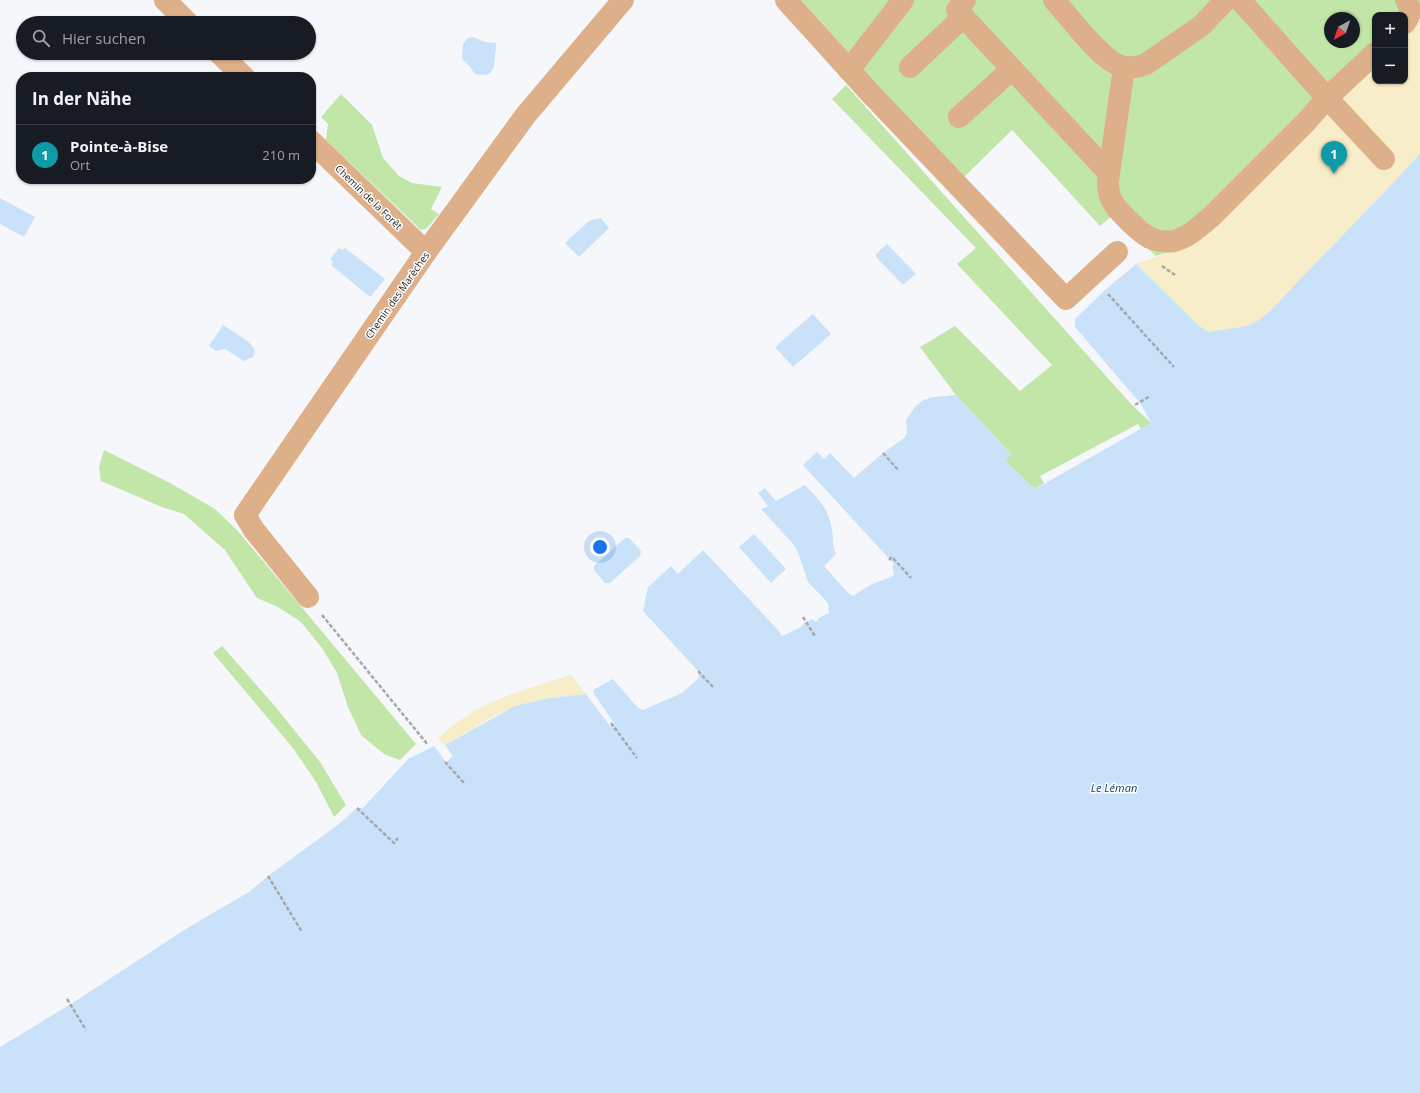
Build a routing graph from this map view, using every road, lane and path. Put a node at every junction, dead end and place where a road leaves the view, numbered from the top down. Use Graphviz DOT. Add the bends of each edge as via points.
graph roads {
  1 [pos="164,0"];
  2 [pos="622,0"];
  3 [pos="786,0"];
  4 [pos="903,0"];
  5 [pos="1054,0"];
  6 [pos="1226,0"];
  7 [pos="1240,0"];
  8 [pos="1406,0"];
  9 [pos="964,8"];
  10 [pos="181,16"];
  11 [pos="1408,17"];
  12 [pos="1372,56"];
  13 [pos="226,60"];
  14 [pos="910,66"];
  15 [pos="1124,67"];
  16 [pos="1012,69"];
  17 [pos="849,70"];
  18 [pos="239,72"];
  19 [pos="1328,98"];
  20 [pos="959,117"];
  21 [pos="316,146"];
  22 [pos="1384,159"];
  23 [pos="1109,173"];
  24 [pos="426,252"];
  25 [pos="1117,252"];
  26 [pos="1105,290"];
  27 [pos="1174,367"];
  28 [pos="1150,396"];
  29 [pos="1135,405"];
  30 [pos="883,453"];
  31 [pos="899,471"];
  32 [pos="889,560"];
  33 [pos="911,578"];
  34 [pos="308,598"];
  35 [pos="803,617"];
  36 [pos="815,636"];
  37 [pos="698,671"];
  38 [pos="713,687"];
  39 [pos="611,723"];
  40 [pos="428,745"];
  41 [pos="637,758"];
  42 [pos="445,762"];
  43 [pos="465,784"];
  44 [pos="357,808"];
  45 [pos="398,838"];
  46 [pos="268,876"];
  47 [pos="302,932"];
  48 [pos="67,999"];
  49 [pos="86,1030"];
  1 -- 10 [label="street"];
  2 -- 24 [label="street, Chemin des Marèches" via="525,116"];
  3 -- 17 [label="street"];
  4 -- 17 [label="street"];
  5 -- 15 [label="street" via="1103,55 1114,64"];
  6 -- 15 [label="street" via="1201,26 1146,64 1136,68"];
  7 -- 19 [label="street"];
  8 -- 11 [label="street" via="1410,7"];
  9 -- 14 [label="street"];
  9 -- 16 [label="street"];
  12 -- 19 [label="street"];
  13 -- 18 [label="street"];
  15 -- 23 [label="street"];
  16 -- 20 [label="street"];
  16 -- 23 [label="street"];
  17 -- 25 [label="street" via="1066,298"];
  19 -- 22 [label="street"];
  19 -- 23 [label="street" via="1211,217 1176,241 1169,242 1143,234 1120,211 1111,201 1108,192"];
  21 -- 24 [label="street, Chemin de la Forêt"];
  24 -- 34 [label="street, Chemin des Marèches" via="245,515"];
  26 -- 27 [label="path"];
  28 -- 29 [label="path"];
  30 -- 31 [label="path"];
  32 -- 33 [label="path" via="892,557"];
  34 -- 40 [label="path"];
  35 -- 36 [label="path"];
  37 -- 38 [label="path"];
  39 -- 41 [label="path"];
  42 -- 43 [label="path"];
  44 -- 45 [label="path" via="394,843"];
  46 -- 47 [label="path"];
  48 -- 49 [label="path"];
}
